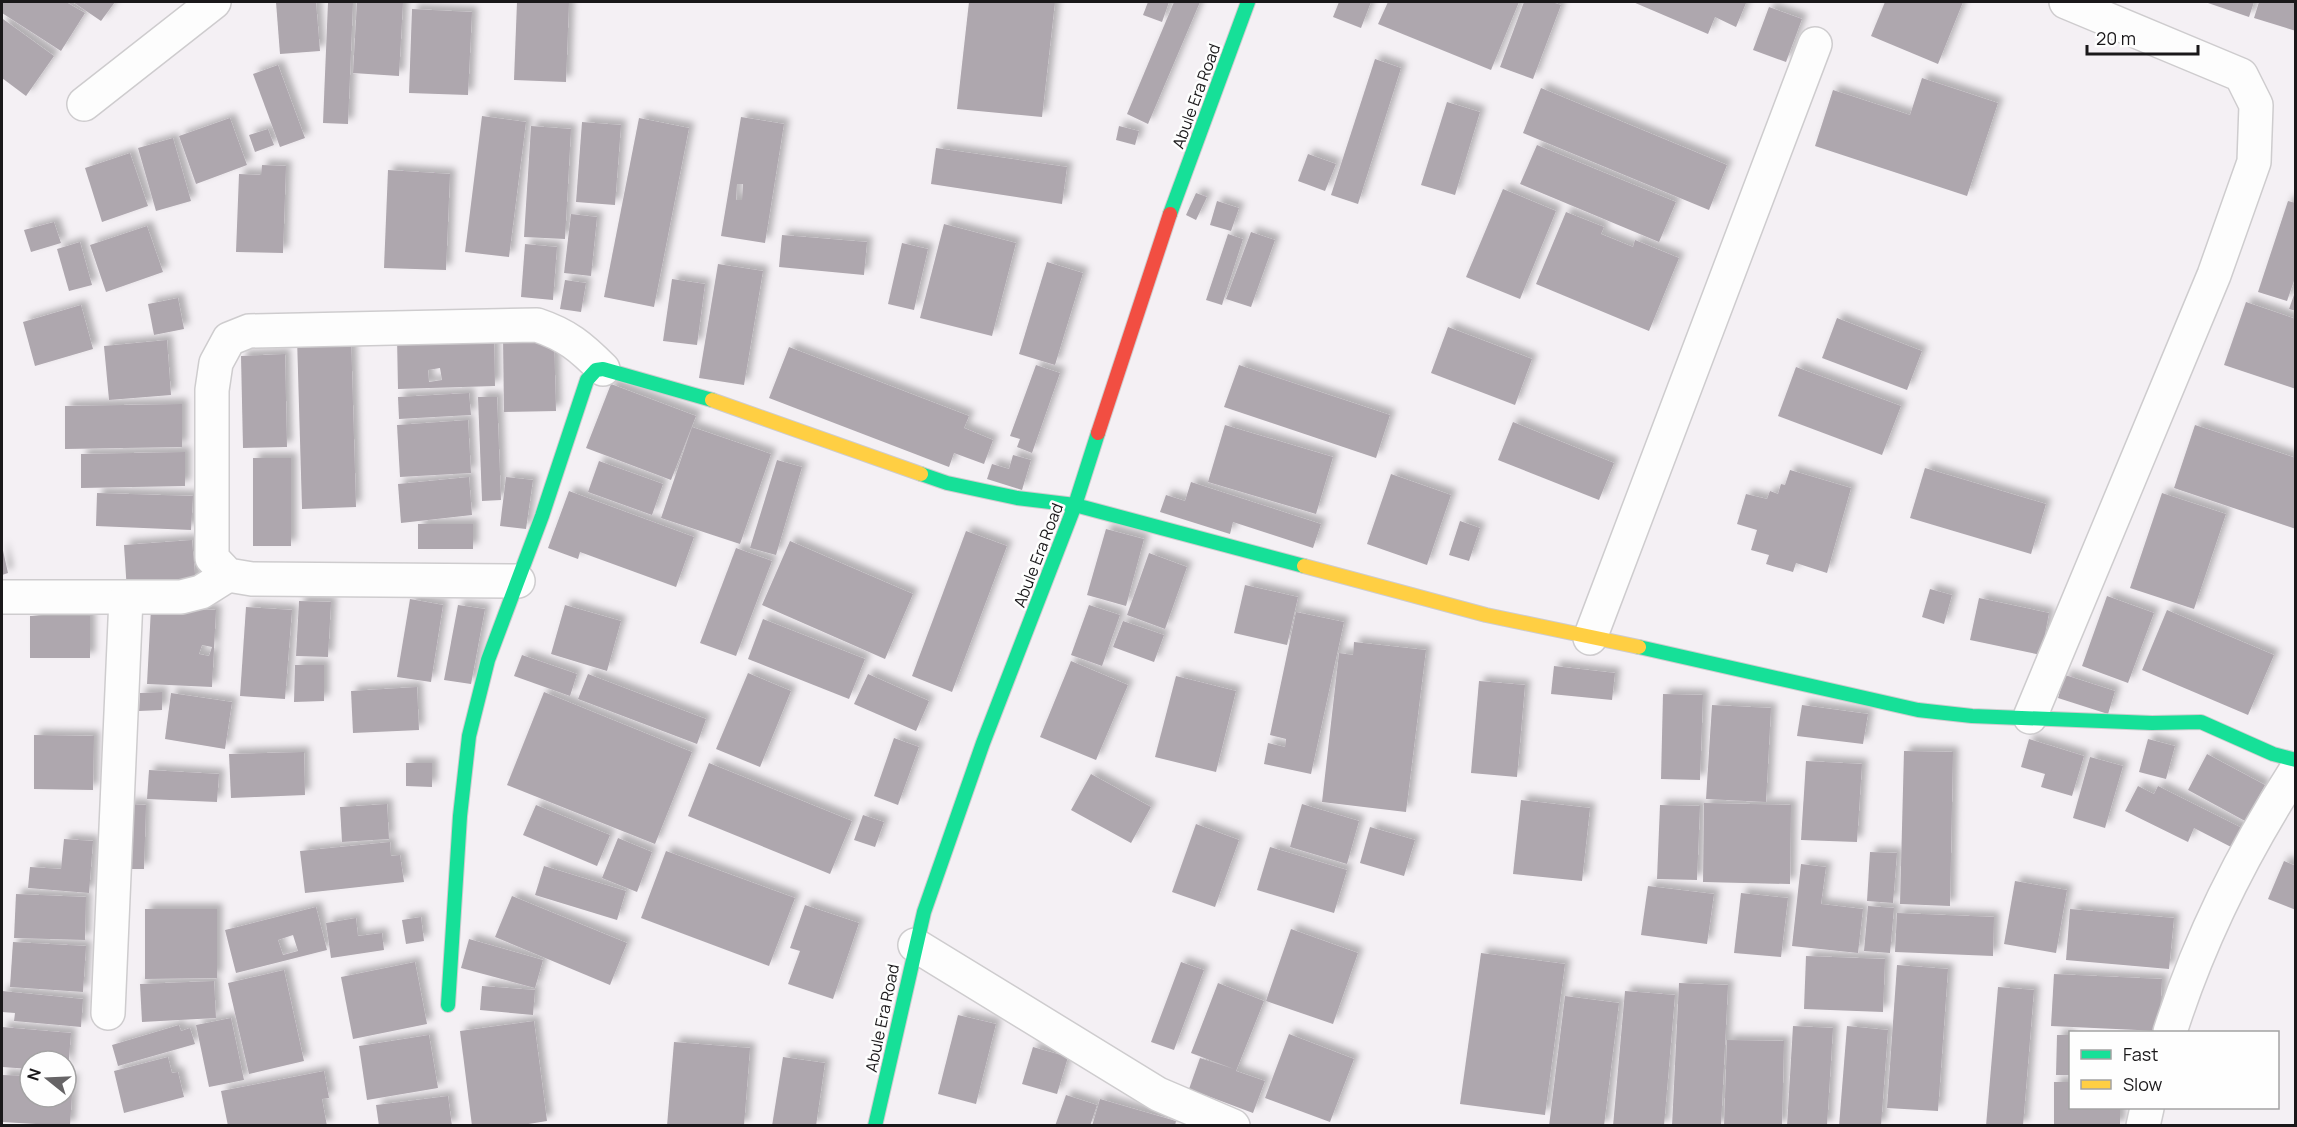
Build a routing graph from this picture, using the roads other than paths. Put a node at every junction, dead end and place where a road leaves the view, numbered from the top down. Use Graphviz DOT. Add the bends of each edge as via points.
graph roads {
  1 [pos="214,2"];
  2 [pos="1248,2"];
  3 [pos="2066,2"];
  4 [pos="1815,44"];
  5 [pos="84,104"];
  6 [pos="603,369"];
  7 [pos="1075,505"];
  8 [pos="228,576"];
  9 [pos="518,581"];
  10 [pos="2,597"];
  11 [pos="126,598"];
  12 [pos="1590,638"];
  13 [pos="2030,717"];
  14 [pos="2295,760"];
  15 [pos="2295,770"];
  16 [pos="915,945"];
  17 [pos="448,1005"];
  18 [pos="108,1013"];
  19 [pos="2170,1031"];
  20 [pos="2147,1109"];
  21 [pos="875,1125"];
  22 [pos="1233,1125"];
  23 [pos="2143,1125"];
  1 -- 5 [label="street"];
  2 -- 7 [label="street, Abule Era Road" via="1165,227"];
  3 -- 13 [label="street" via="2241,75 2256,105 2255,150 2214,275"];
  4 -- 12 [label="street"];
  6 -- 7 [label="street" via="702,396 947,483"];
  6 -- 8 [label="street" via="576,342 537,325 249,331 229,339 216,363 212,390 212,558"];
  6 -- 9 [label="street" via="596,370 587,380"];
  7 -- 12 [label="street" via="1486,615"];
  7 -- 16 [label="street, Abule Era Road" via="983,744"];
  8 -- 9 [label="street"];
  8 -- 11 [label="street" via="201,592 181,597"];
  9 -- 17 [label="street" via="488,660 469,735"];
  10 -- 11 [label="street"];
  11 -- 18 [label="street"];
  12 -- 13 [label="street" via="1918,710"];
  13 -- 14 [label="street" via="2200,722"];
  15 -- 19 [label="street" via="2217,908"];
  16 -- 21 [label="street, Abule Era Road"];
  16 -- 22 [label="street" via="1158,1094"];
  20 -- 23 [label="street"];
}
